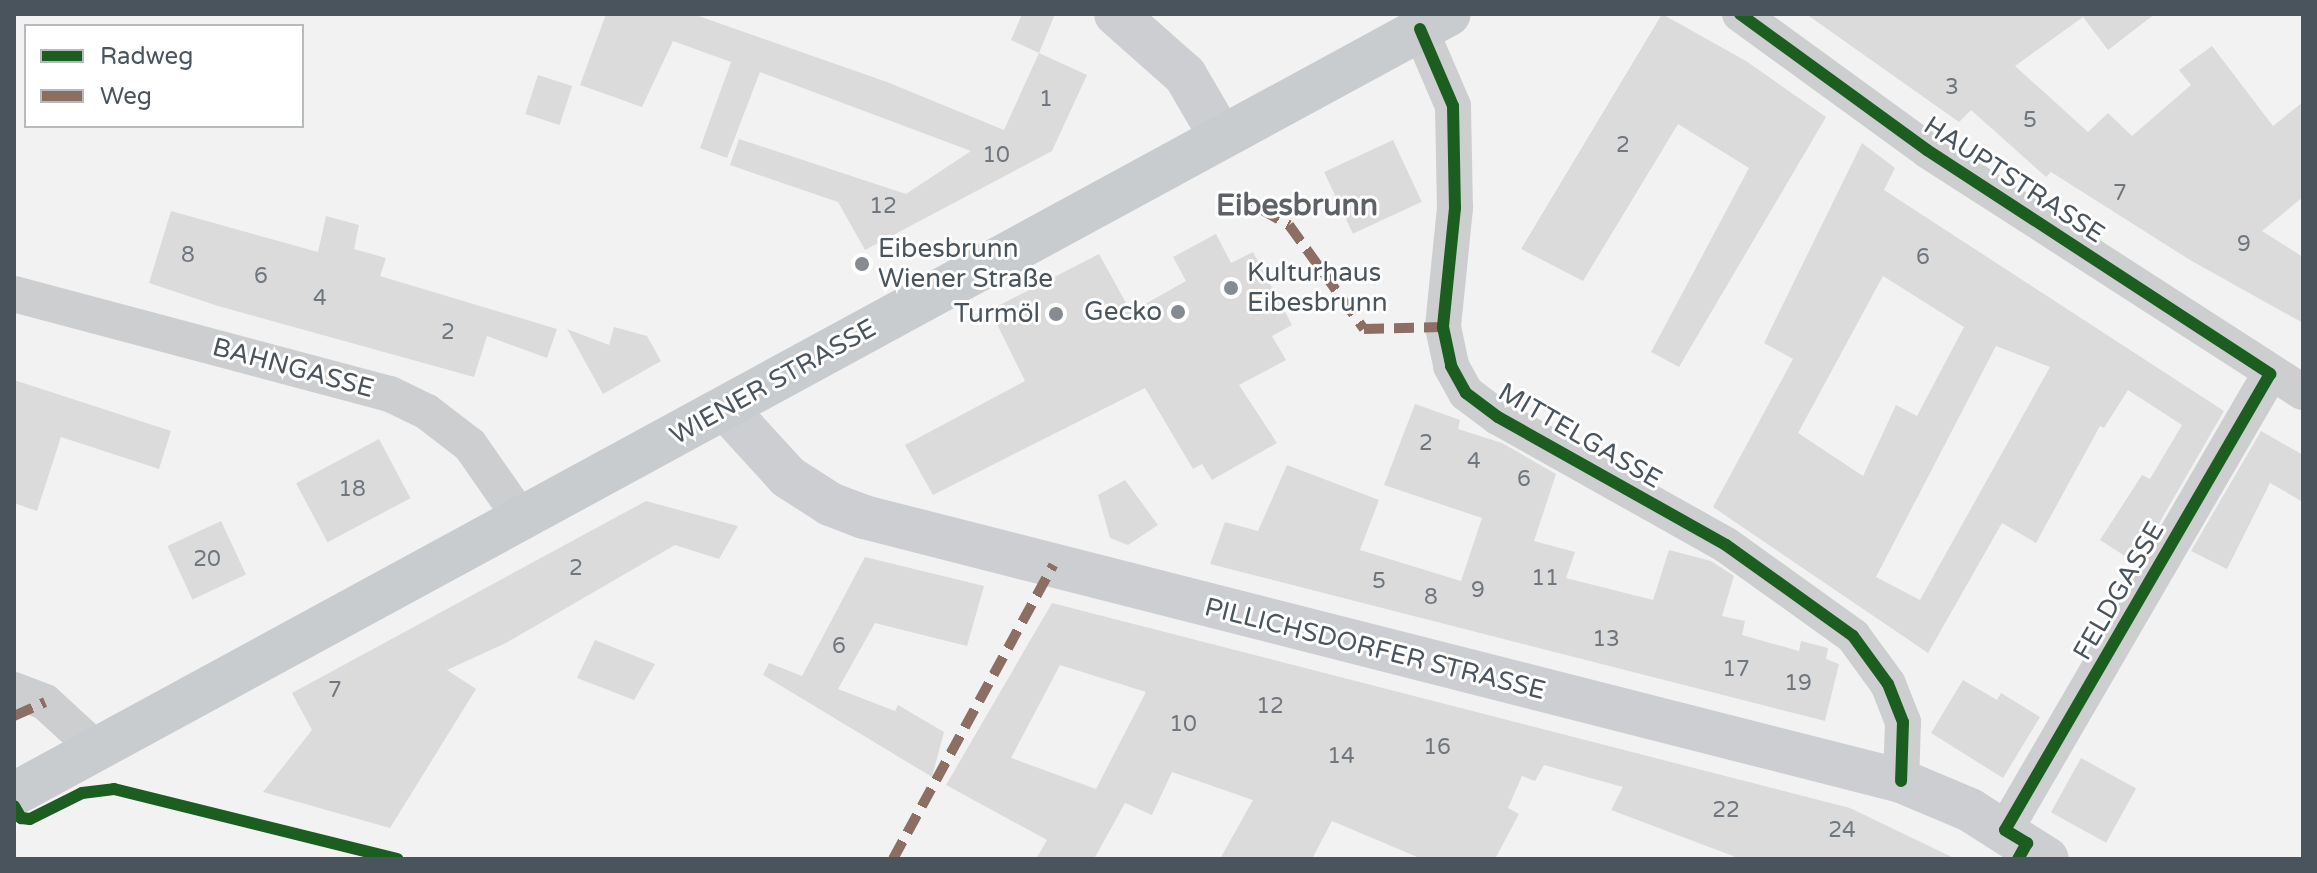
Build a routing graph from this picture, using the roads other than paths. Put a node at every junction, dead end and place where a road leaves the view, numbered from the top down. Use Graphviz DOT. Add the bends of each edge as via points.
graph roads {
  1 [pos="1116,14"];
  2 [pos="1740,14"];
  3 [pos="1435,22"];
  4 [pos="1220,135"];
  5 [pos="14,294"];
  6 [pos="2270,374"];
  7 [pos="2303,392"];
  8 [pos="725,408"];
  9 [pos="523,521"];
  10 [pos="14,690"];
  11 [pos="95,748"];
  12 [pos="1901,781"];
  13 [pos="14,794"];
  14 [pos="2024,848"];
  1 -- 4 [label="main road" via="1185,75"];
  2 -- 6 [label="street, HAUPTSTRASSE" via="1927,150"];
  3 -- 4 [label="main road, WIENER STRASSE"];
  3 -- 12 [label="street, MITTELGASSE" via="1455,118 1455,208 1443,327 1451,366 1466,393 1498,417 1726,545 1853,636 1888,684 1903,722"];
  4 -- 8 [label="main road, WIENER STRASSE"];
  5 -- 9 [label="street, BAHNGASSE" via="390,394 427,412 470,445"];
  6 -- 7 [label="street, HAUPTSTRASSE"];
  6 -- 14 [label="street, FELDGASSE"];
  8 -- 9 [label="main road, WIENER STRASSE"];
  8 -- 12 [label="main road, PILLICHSDORFER STRASSE" via="788,477 830,504 864,517"];
  9 -- 11 [label="main road, WIENER STRASSE"];
  10 -- 11 [label="street" via="45,702"];
  11 -- 13 [label="main road, WIENER STRASSE"];
  12 -- 14 [label="main road, PILLICHSDORFER STRASSE"];
}
